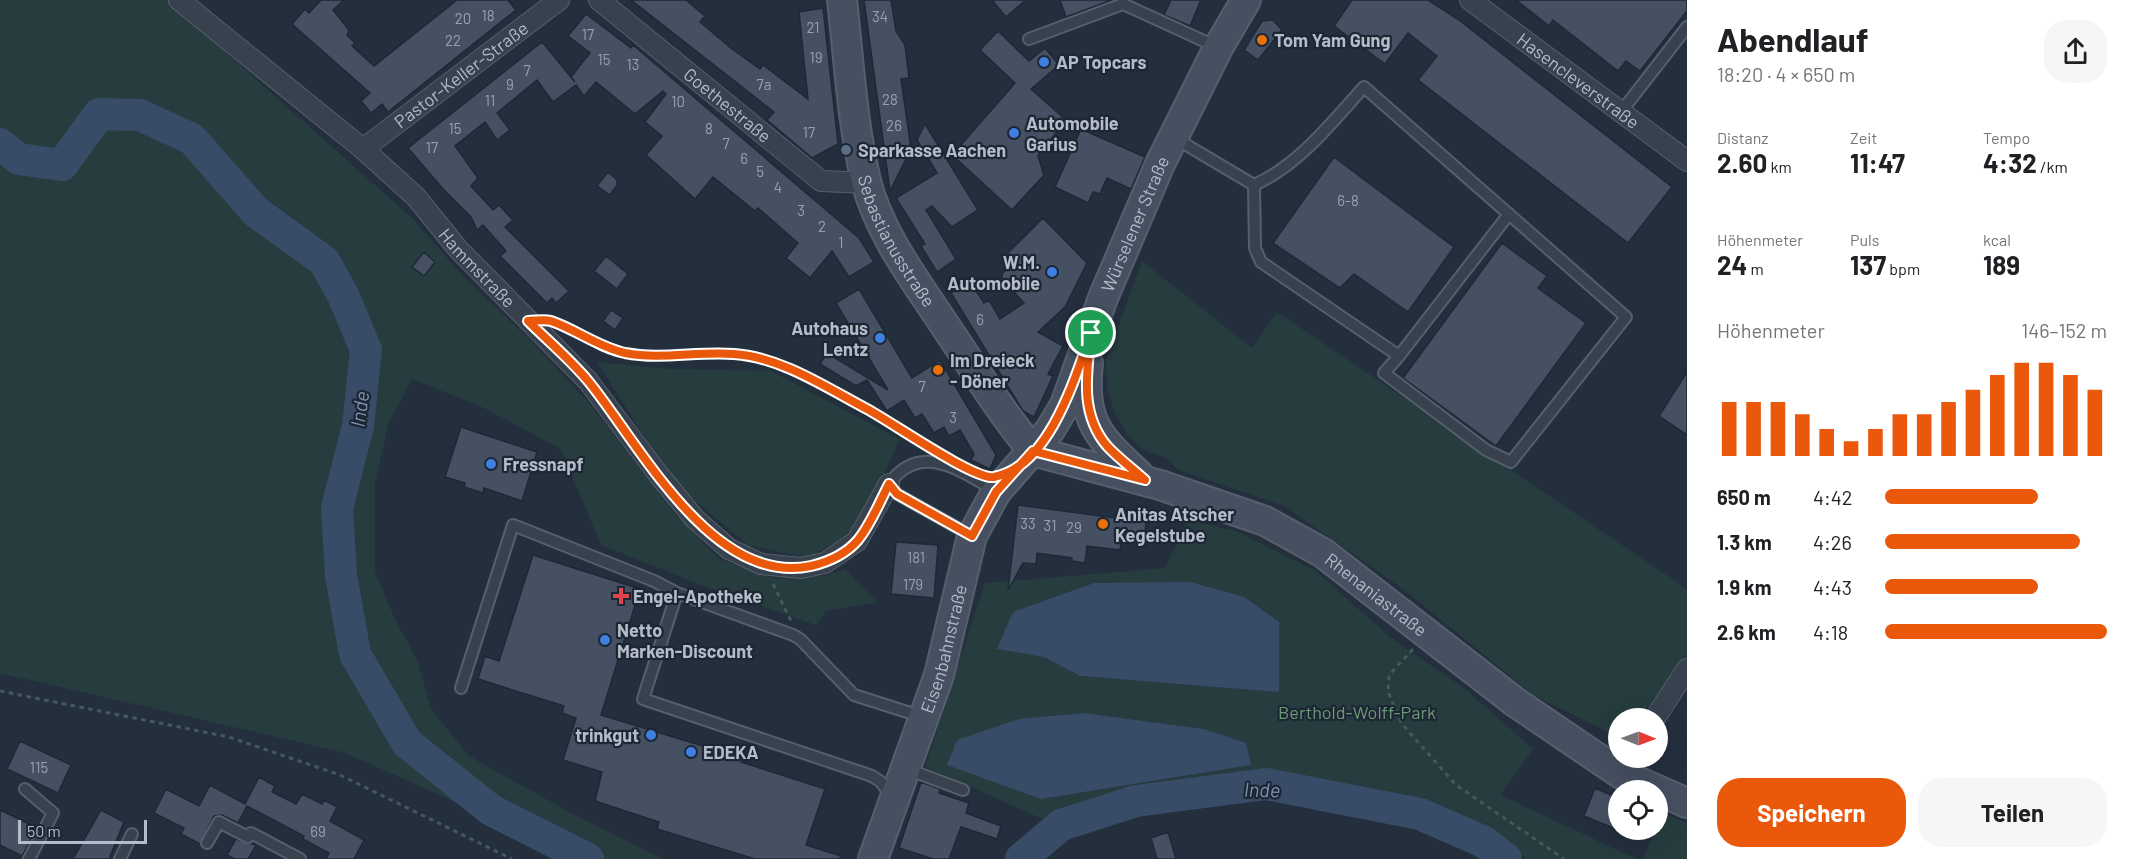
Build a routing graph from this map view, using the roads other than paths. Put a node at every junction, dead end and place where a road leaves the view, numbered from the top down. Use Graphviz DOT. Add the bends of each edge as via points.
graph roads {
  1 [pos="179,0"];
  2 [pos="559,0"];
  3 [pos="599,0"];
  4 [pos="842,0"];
  5 [pos="1246,0"];
  6 [pos="1482,3"];
  7 [pos="1687,27"];
  8 [pos="1029,39"];
  9 [pos="1218,48"];
  10 [pos="1621,112"];
  11 [pos="1173,137"];
  12 [pos="363,149"];
  13 [pos="1687,161"];
  14 [pos="867,183"];
  15 [pos="1254,185"];
  16 [pos="1509,214"];
  17 [pos="1091,333"];
  18 [pos="1399,356"];
  19 [pos="1033,451"];
  20 [pos="1145,480"];
  21 [pos="889,484"];
  22 [pos="996,492"];
  23 [pos="972,536"];
  24 [pos="677,593"];
  25 [pos="1687,669"];
  26 [pos="461,688"];
  27 [pos="1661,708"];
  28 [pos="924,717"];
  29 [pos="1608,756"];
  30 [pos="905,768"];
  31 [pos="1629,768"];
  32 [pos="25,789"];
  33 [pos="963,790"];
  34 [pos="893,802"];
  35 [pos="1687,803"];
  36 [pos="132,834"];
  37 [pos="207,843"];
  38 [pos="286,856"];
  39 [pos="29,859"];
  40 [pos="120,859"];
  41 [pos="300,859"];
  42 [pos="873,859"];
  1 -- 12 [label="street, Hammstraße"];
  2 -- 12 [label="street, Pastor-Keller-Straße"];
  3 -- 14 [label="street, Goethestraße" via="821,181"];
  4 -- 14 [label="main road, Sebastianusstraße"];
  5 -- 9 [label="main road, Würselener Straße"];
  6 -- 10 [label="street, Hasencleverstraße"];
  7 -- 10 [label="lane"];
  8 -- 9 [label="lane" via="1123,4"];
  9 -- 11 [label="main road, Würselener Straße"];
  10 -- 13 [label="street, Hasencleverstraße"];
  11 -- 15 [label="lane"];
  11 -- 17 [label="main road, Würselener Straße" via="1117,263"];
  12 -- 21 [label="street, Hammstraße" via="416,196 458,249 588,381 695,519 729,549 761,564 801,568 825,562 857,541"];
  14 -- 19 [label="main road, Sebastianusstraße" via="902,260 1006,419"];
  15 -- 16 [label="lane" via="1269,178 1318,137 1364,87"];
  15 -- 18 [label="lane" via="1255,248 1261,262"];
  16 -- 18 [label="lane"];
  16 -- 18 [label="lane" via="1626,317 1512,462 1486,450 1384,374"];
  17 -- 19 [label="main road, Würselener Straße" via="1065,405"];
  17 -- 20 [label="main road" via="1086,385 1094,423 1105,444"];
  19 -- 20 [label="main road, Rhenaniastraße"];
  19 -- 22 [label="main road, Eisenbahnstraße"];
  20 -- 29 [label="main road, Rhenaniastraße" via="1265,521 1323,553 1515,702"];
  21 -- 22 [label="lane" via="899,470 933,461 955,468"];
  21 -- 23 [label="lane" via="897,494"];
  22 -- 23 [label="main road, Eisenbahnstraße"];
  23 -- 28 [label="main road, Eisenbahnstraße" via="939,675"];
  24 -- 26 [label="lane" via="513,525"];
  24 -- 28 [label="lane" via="800,639 854,694"];
  24 -- 34 [label="lane" via="643,699 872,776 881,782"];
  25 -- 27 [label="street"];
  28 -- 30 [label="main road, Eisenbahnstraße"];
  30 -- 33 [label="lane"];
  30 -- 34 [label="main road, Eisenbahnstraße"];
  31 -- 35 [label="main road, Rhenaniastraße"];
  32 -- 39 [label="lane" via="53,813"];
  34 -- 42 [label="main road, Eisenbahnstraße"];
  36 -- 40 [label="lane"];
  37 -- 38 [label="lane" via="219,822 248,837 251,833"];
  38 -- 41 [label="lane"];
}
